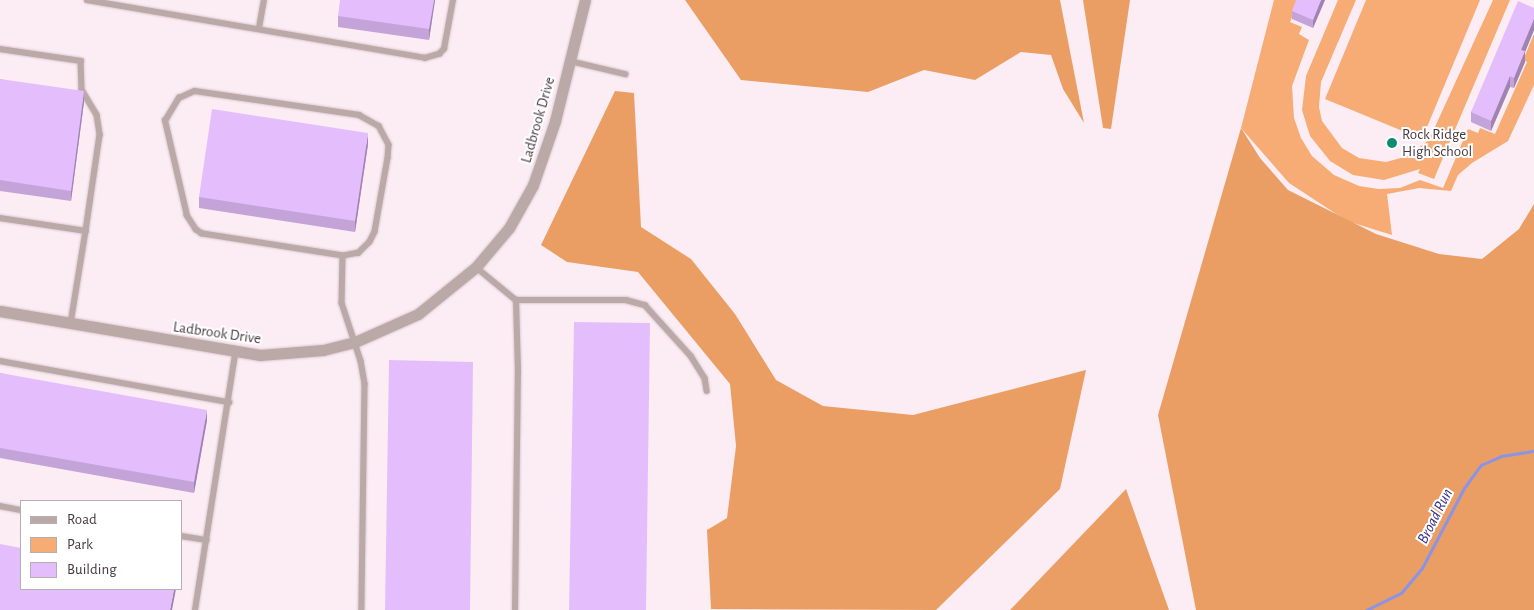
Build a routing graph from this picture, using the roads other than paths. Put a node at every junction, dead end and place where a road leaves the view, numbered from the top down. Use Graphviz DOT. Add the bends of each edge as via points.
graph roads {
  1 [pos="87,0"];
  2 [pos="264,0"];
  3 [pos="453,0"];
  4 [pos="585,0"];
  5 [pos="260,28"];
  6 [pos="0,49"];
  7 [pos="570,61"];
  8 [pos="625,74"];
  9 [pos="0,218"];
  10 [pos="86,232"];
  11 [pos="343,256"];
  12 [pos="476,267"];
  13 [pos="516,300"];
  14 [pos="0,312"];
  15 [pos="71,324"];
  16 [pos="355,342"];
  17 [pos="235,354"];
  18 [pos="0,361"];
  19 [pos="707,391"];
  20 [pos="230,402"];
  21 [pos="0,506"];
  22 [pos="20,510"];
  23 [pos="182,536"];
  24 [pos="207,540"];
  25 [pos="195,610"];
  26 [pos="362,610"];
  27 [pos="516,610"];
  1 -- 5 [label="lane"];
  2 -- 5 [label="lane"];
  3 -- 5 [label="lane" via="447,41 444,49 433,57 381,52"];
  4 -- 7 [label="street, Ladbrook Drive"];
  6 -- 10 [label="lane" via="81,61 82,90 97,114 100,135"];
  7 -- 8 [label="lane"];
  7 -- 12 [label="street, Ladbrook Drive" via="555,121 533,185 508,228"];
  9 -- 10 [label="lane"];
  10 -- 15 [label="lane"];
  11 -- 11 [label="lane" via="359,253 375,232 389,145 379,126 359,116 195,91 179,98 167,114 166,130 187,216 196,230 202,234"];
  11 -- 16 [label="lane" via="342,302"];
  12 -- 13 [label="lane"];
  12 -- 16 [label="street, Ladbrook Drive" via="418,314"];
  13 -- 19 [label="lane" via="626,300 645,305 692,356 705,378"];
  13 -- 27 [label="lane"];
  14 -- 15 [label="street, Ladbrook Drive"];
  15 -- 17 [label="street, Ladbrook Drive"];
  16 -- 17 [label="street, Ladbrook Drive" via="292,354"];
  16 -- 26 [label="lane" via="365,384"];
  17 -- 20 [label="lane"];
  18 -- 20 [label="lane"];
  20 -- 24 [label="lane"];
  21 -- 22 [label="lane"];
  23 -- 24 [label="lane"];
  24 -- 25 [label="lane"];
}
